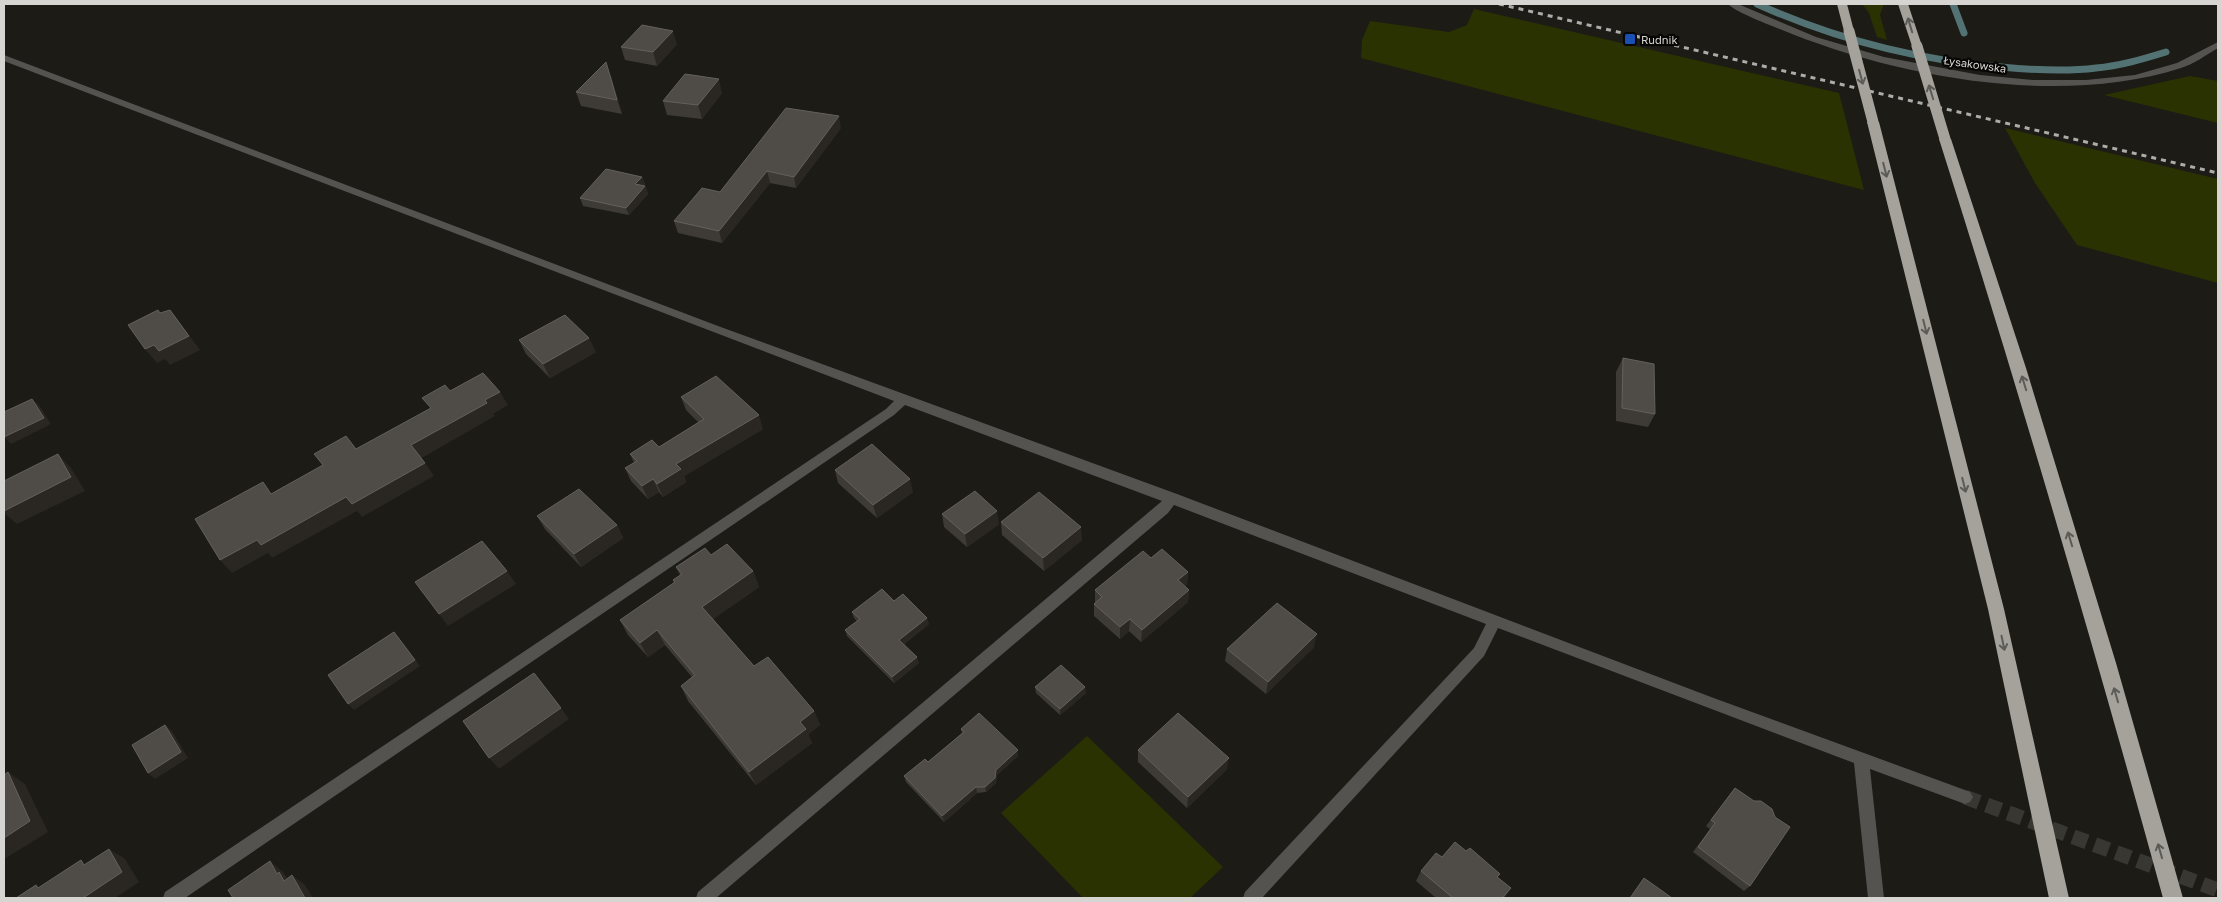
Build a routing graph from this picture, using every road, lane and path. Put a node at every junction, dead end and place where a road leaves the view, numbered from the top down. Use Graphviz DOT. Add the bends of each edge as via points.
graph roads {
  1 [pos="1732,4"];
  2 [pos="1842,4"];
  3 [pos="1903,4"];
  4 [pos="2218,45"];
  5 [pos="4,58"];
  6 [pos="903,399"];
  7 [pos="1172,498"];
  8 [pos="1494,622"];
  9 [pos="1861,759"];
  10 [pos="1965,797"];
  11 [pos="171,898"];
  12 [pos="704,898"];
  13 [pos="1251,898"];
  14 [pos="1876,898"];
  15 [pos="2060,898"];
  16 [pos="2173,898"];
  1 -- 4 [label="street, Łysakowska" via="1818,41 1870,56 1962,75 2015,81 2064,83 2131,77 2191,61"];
  2 -- 15 [label="highway, one-way, bridge" via="1996,609"];
  16 -- 3 [label="highway, one-way, bridge" via="2019,368"];
  5 -- 6 [label="street"];
  6 -- 7 [label="street"];
  6 -- 11 [label="street" via="890,412"];
  7 -- 8 [label="street"];
  7 -- 12 [label="street" via="1163,509"];
  8 -- 9 [label="street"];
  8 -- 13 [label="street" via="1479,652"];
  9 -- 10 [label="street"];
  9 -- 14 [label="street"];
}
